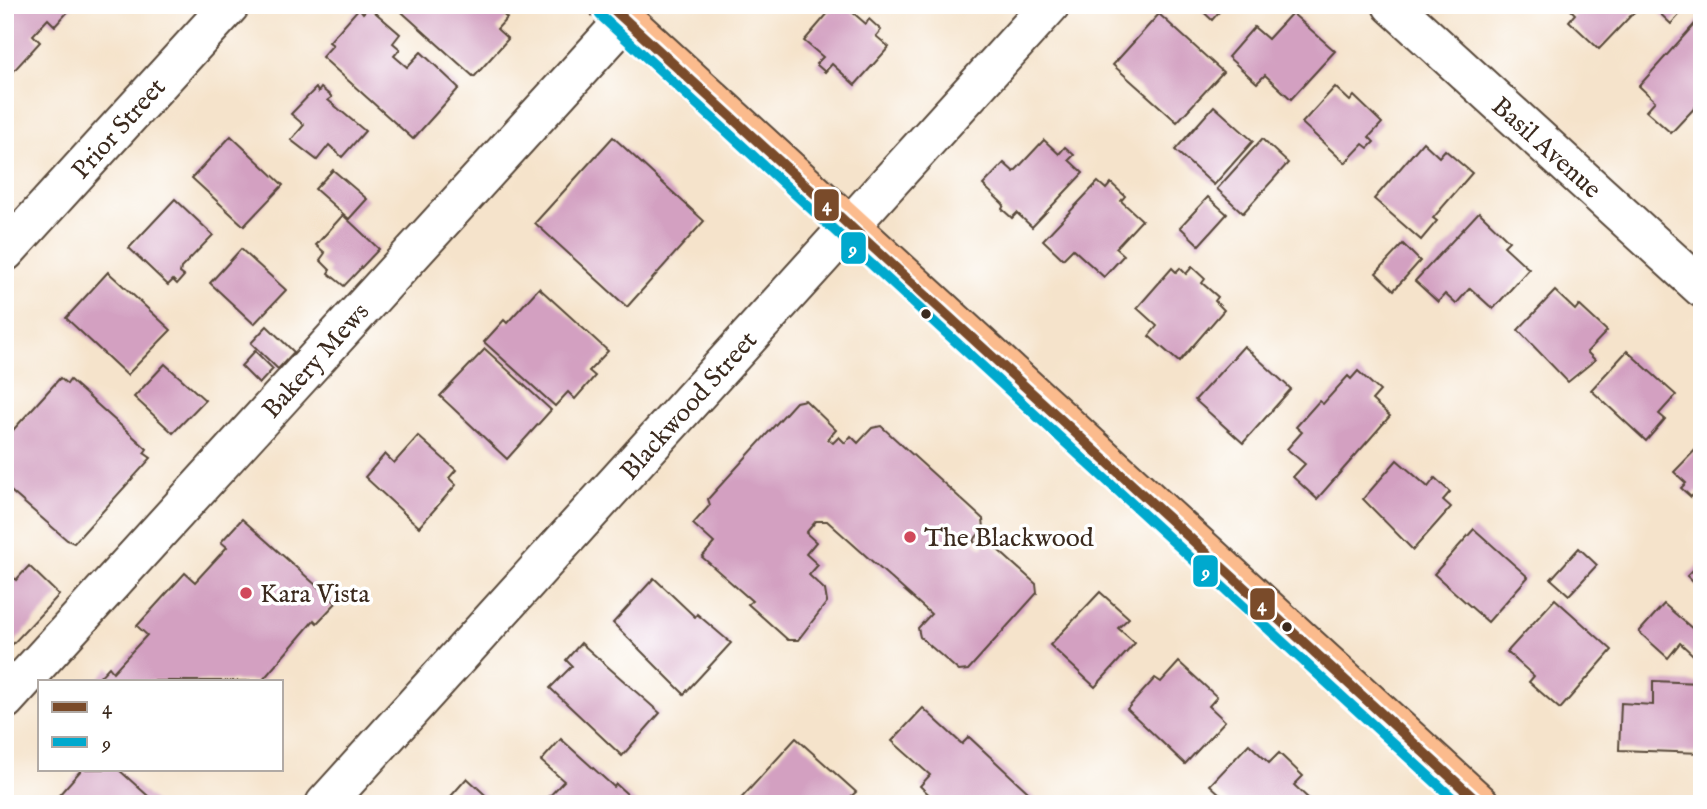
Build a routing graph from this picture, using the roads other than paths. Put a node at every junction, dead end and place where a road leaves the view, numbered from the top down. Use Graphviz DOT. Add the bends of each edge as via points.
graph roads {
  1 [pos="230,5"];
  2 [pos="1050,5"];
  3 [pos="1392,5"];
  4 [pos="617,13"];
  5 [pos="851,226"];
  6 [pos="5,252"];
  7 [pos="1702,288"];
  8 [pos="5,700"];
  9 [pos="325,804"];
  10 [pos="1480,804"];
  1 -- 6 [label="street, Prior Street"];
  2 -- 5 [label="street, Blackwood Street"];
  3 -- 7 [label="street, Basil Avenue"];
  4 -- 5 [label="main road"];
  4 -- 8 [label="street, Bakery Mews"];
  5 -- 9 [label="street, Blackwood Street"];
  5 -- 10 [label="main road"];
}
